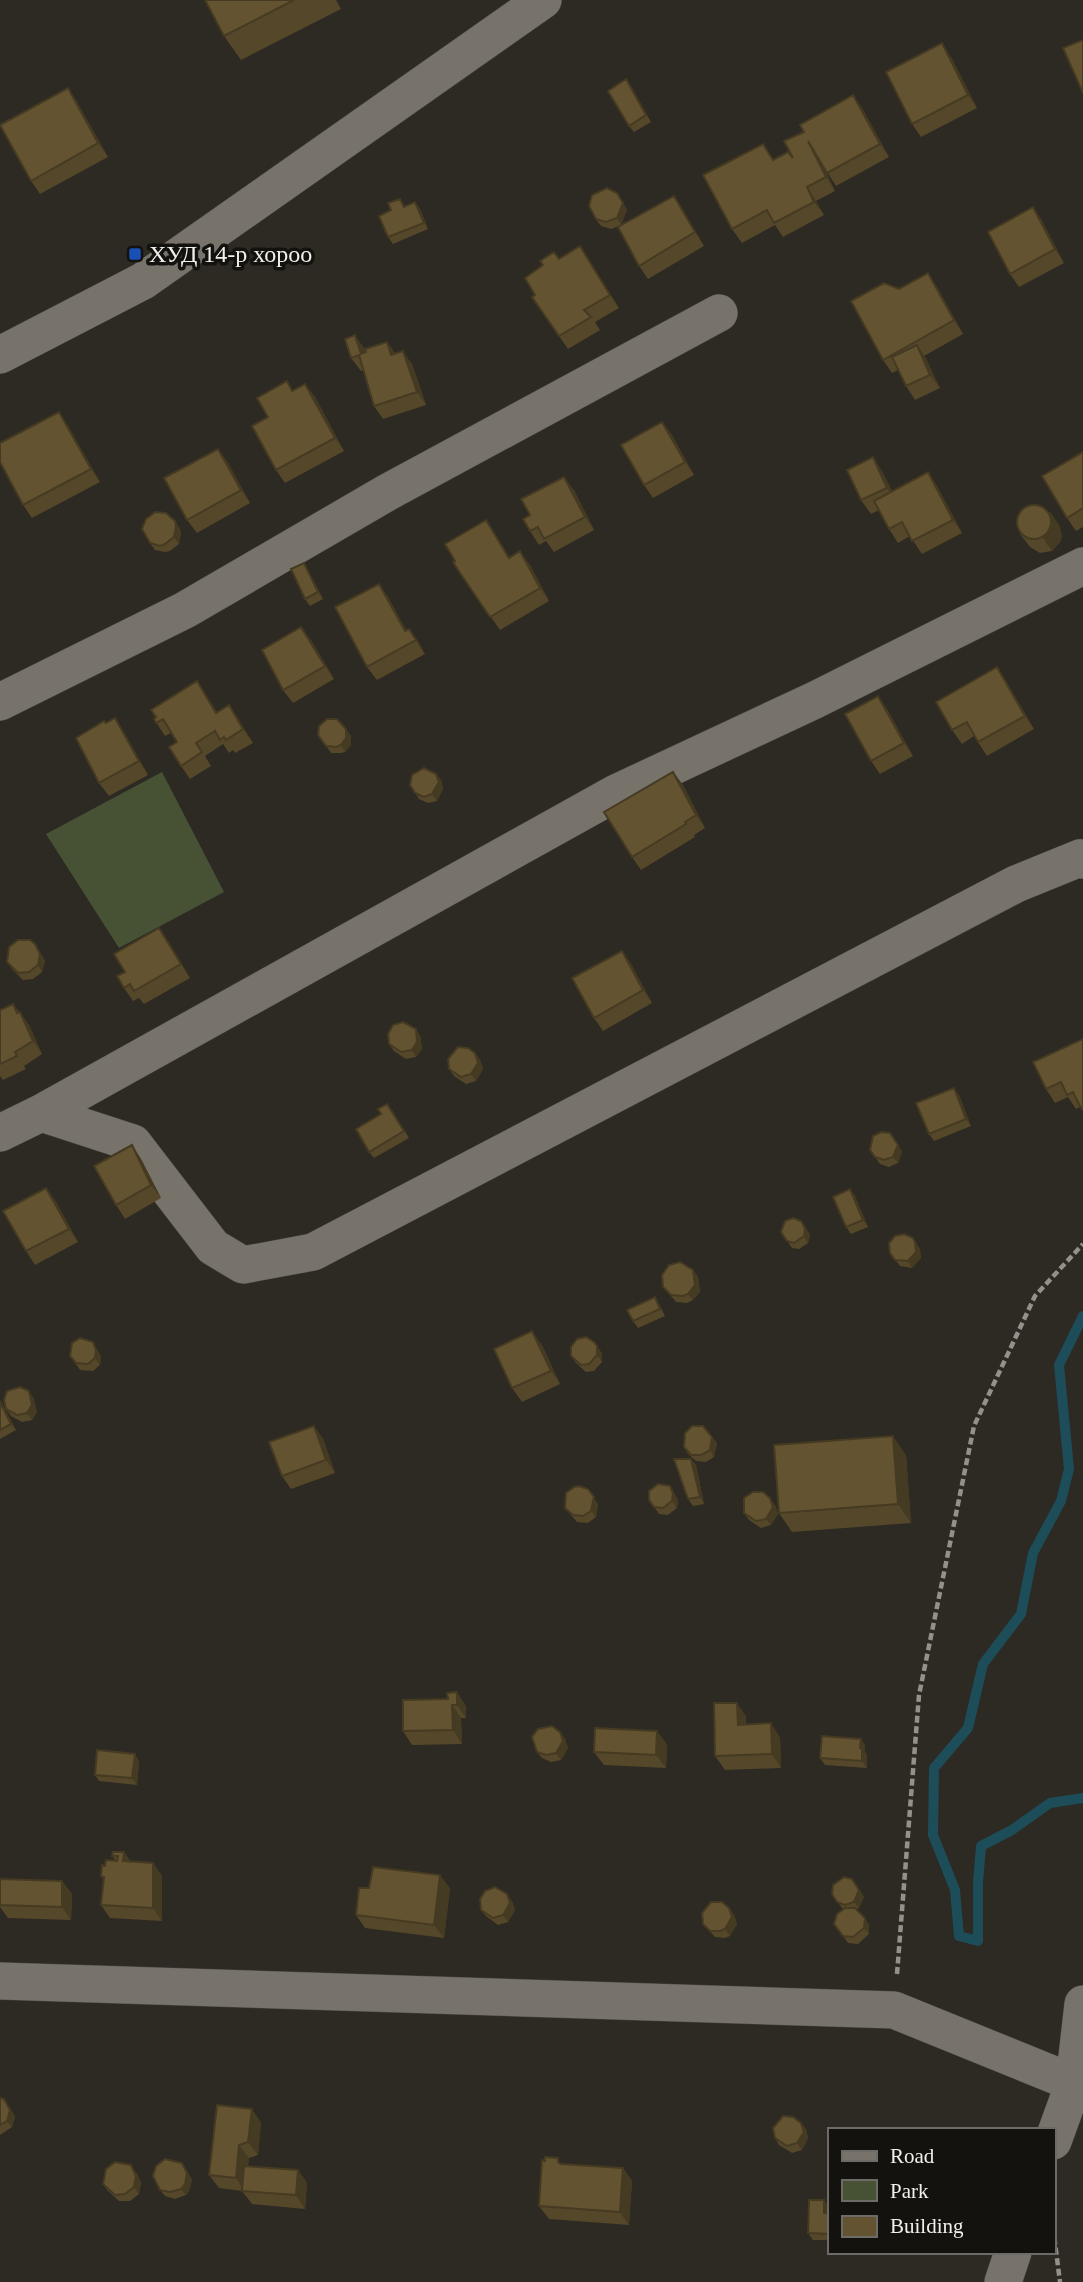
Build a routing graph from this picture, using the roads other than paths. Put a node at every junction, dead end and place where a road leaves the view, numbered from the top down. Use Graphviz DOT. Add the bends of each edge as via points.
graph roads {
  1 [pos="543,0"];
  2 [pos="719,313"];
  3 [pos="0,355"];
  4 [pos="1083,566"];
  5 [pos="0,702"];
  6 [pos="1083,860"];
  7 [pos="41,1113"];
  8 [pos="0,1133"];
  9 [pos="0,1981"];
  10 [pos="1083,2004"];
  11 [pos="1074,2083"];
  12 [pos="1055,2135"];
  13 [pos="1012,2254"];
  14 [pos="1003,2282"];
  1 -- 3 [label="street" via="143,281"];
  2 -- 5 [label="street" via="388,492 185,610"];
  4 -- 7 [label="street" via="616,793"];
  6 -- 7 [label="street" via="1016,884 313,1252 243,1265 213,1247 133,1143"];
  7 -- 8 [label="street"];
  9 -- 11 [label="street" via="894,2010"];
  10 -- 11 [label="street"];
  11 -- 12 [label="street"];
  13 -- 14 [label="street"];
}
